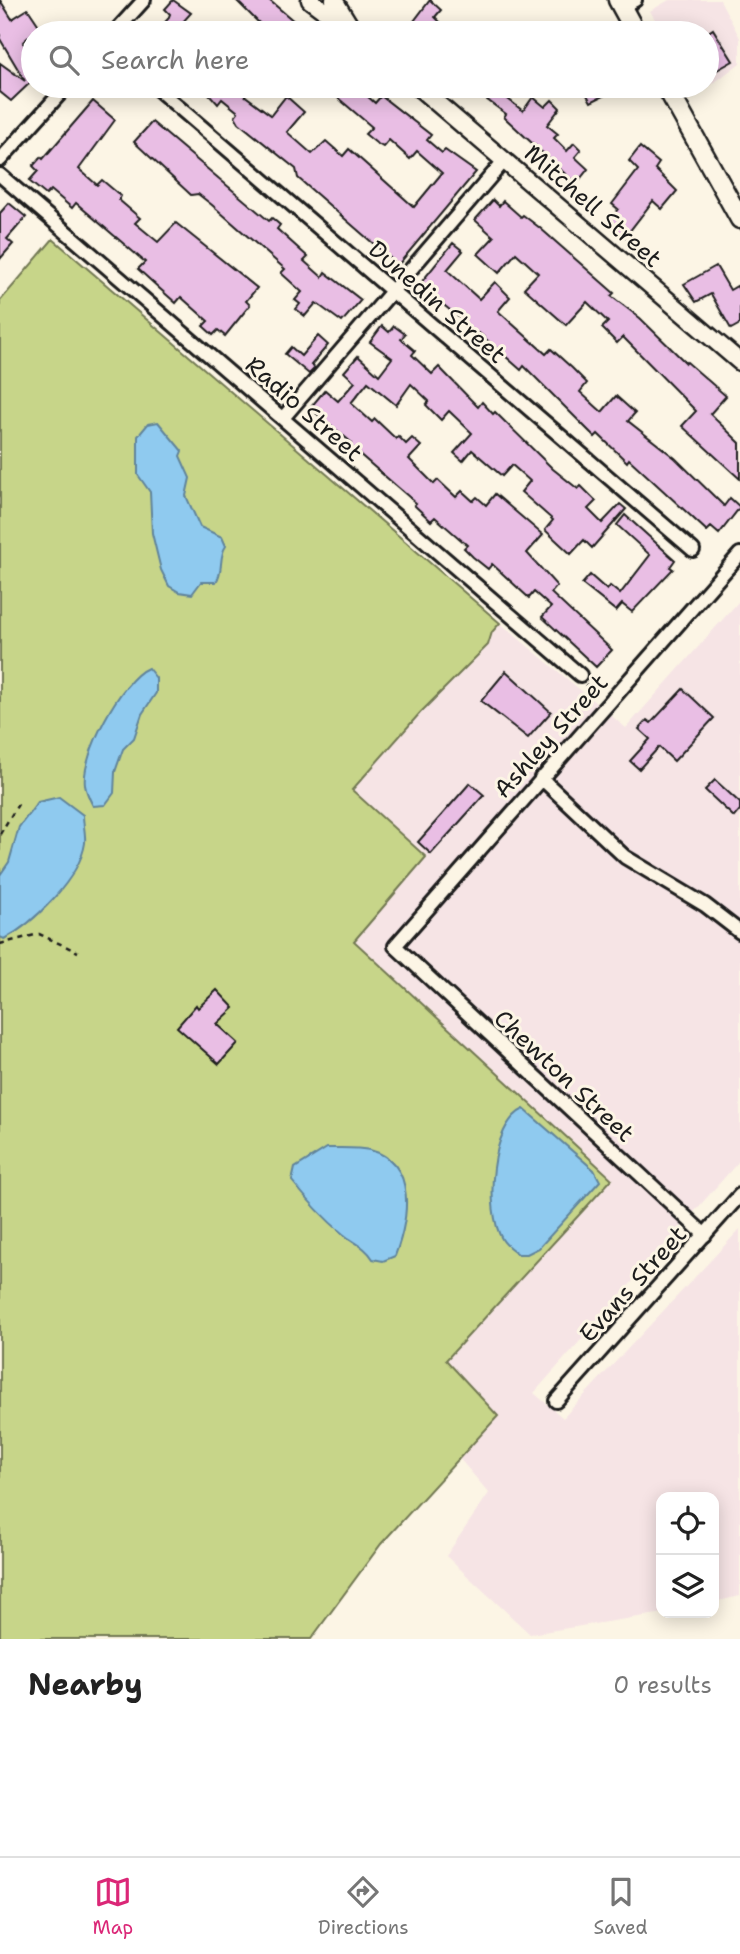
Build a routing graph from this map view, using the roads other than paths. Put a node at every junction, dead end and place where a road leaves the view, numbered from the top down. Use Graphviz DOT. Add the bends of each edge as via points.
graph roads {
  1 [pos="144,0"];
  2 [pos="310,0"];
  3 [pos="334,0"];
  4 [pos="625,2"];
  5 [pos="125,21"];
  6 [pos="339,21"];
  7 [pos="347,21"];
  8 [pos="632,21"];
  9 [pos="56,98"];
  10 [pos="168,98"];
  11 [pos="431,98"];
  12 [pos="673,98"];
  13 [pos="0,160"];
  14 [pos="505,160"];
  15 [pos="0,175"];
  16 [pos="740,219"];
  17 [pos="393,291"];
  18 [pos="740,362"];
  19 [pos="283,418"];
  20 [pos="693,550"];
  21 [pos="740,554"];
  22 [pos="580,675"];
  23 [pos="541,778"];
  24 [pos="740,932"];
  25 [pos="395,947"];
  26 [pos="740,1195"];
  27 [pos="705,1235"];
  28 [pos="556,1401"];
  1 -- 5 [label="street"];
  2 -- 6 [label="main road"];
  3 -- 7 [label="main road"];
  4 -- 8 [label="highway"];
  9 -- 13 [label="street"];
  10 -- 17 [label="street, Dunedin Street"];
  11 -- 14 [label="main road, Mitchell Street"];
  12 -- 16 [label="highway"];
  14 -- 17 [label="street"];
  14 -- 18 [label="main road, Mitchell Street"];
  15 -- 19 [label="street, Radio Street"];
  17 -- 19 [label="street"];
  17 -- 20 [label="street, Dunedin Street"];
  19 -- 22 [label="street, Radio Street"];
  21 -- 23 [label="street, Ashley Street"];
  23 -- 24 [label="street" via="625,857"];
  23 -- 25 [label="street, Ashley Street"];
  25 -- 27 [label="street, Chewton Street"];
  26 -- 27 [label="street, Evans Street"];
  27 -- 28 [label="street, Evans Street"];
}
